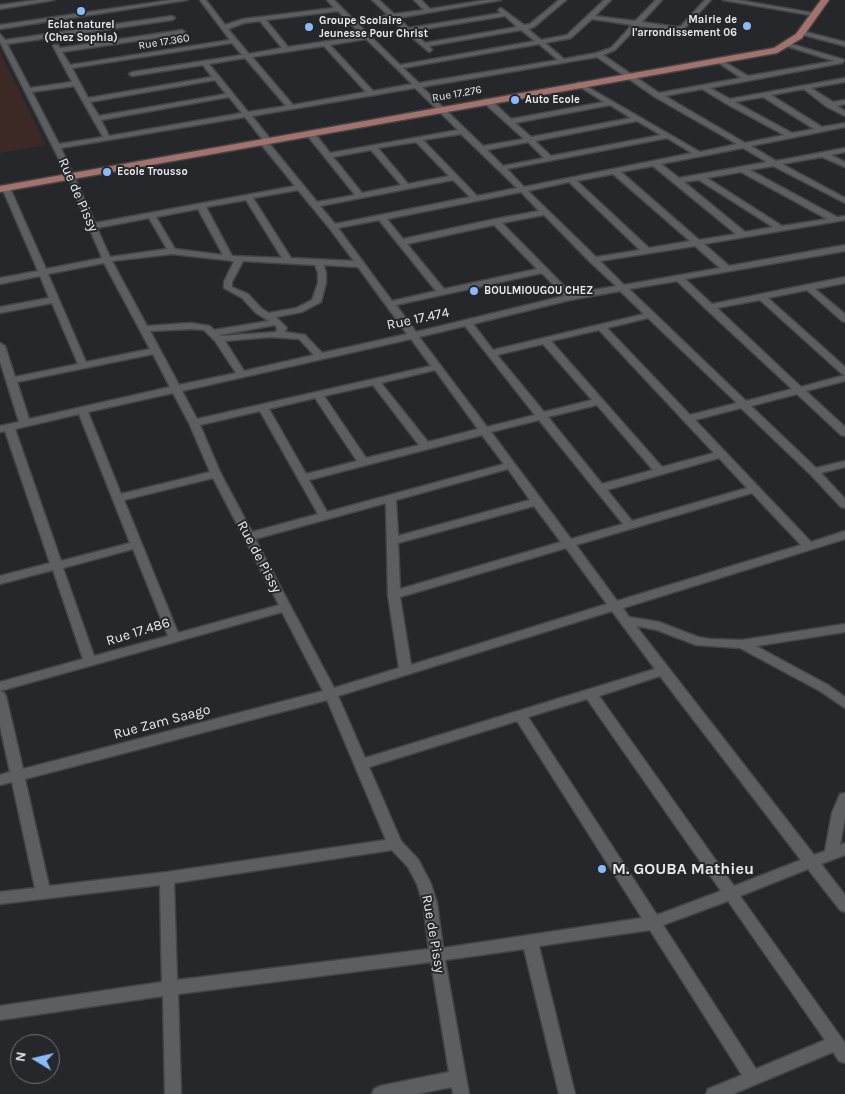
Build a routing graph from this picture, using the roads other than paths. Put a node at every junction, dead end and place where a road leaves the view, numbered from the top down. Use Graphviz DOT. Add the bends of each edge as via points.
graph roads {
  1 [pos="52,0"];
  2 [pos="184,0"];
  3 [pos="204,0"];
  4 [pos="330,0"];
  5 [pos="375,0"];
  6 [pos="418,0"];
  7 [pos="563,0"];
  8 [pos="608,0"];
  9 [pos="659,0"];
  10 [pos="708,0"];
  11 [pos="726,0"];
  12 [pos="773,0"];
  13 [pos="825,0"];
  14 [pos="29,1"];
  15 [pos="494,1"];
  16 [pos="160,2"];
  17 [pos="768,6"];
  18 [pos="0,7"];
  19 [pos="339,9"];
  20 [pos="429,11"];
  21 [pos="506,14"];
  22 [pos="816,14"];
  23 [pos="393,16"];
  24 [pos="172,18"];
  25 [pos="591,18"];
  26 [pos="262,20"];
  27 [pos="352,23"];
  28 [pos="638,25"];
  29 [pos="0,27"];
  30 [pos="224,28"];
  31 [pos="524,29"];
  32 [pos="408,30"];
  33 [pos="182,32"];
  34 [pos="802,32"];
  35 [pos="50,36"];
  36 [pos="367,37"];
  37 [pos="2,39"];
  38 [pos="234,41"];
  39 [pos="541,43"];
  40 [pos="845,43"];
  41 [pos="326,44"];
  42 [pos="423,45"];
  43 [pos="788,45"];
  44 [pos="194,47"];
  45 [pos="59,50"];
  46 [pos="287,50"];
  47 [pos="598,55"];
  48 [pos="248,56"];
  49 [pos="122,58"];
  50 [pos="439,59"];
  51 [pos="562,60"];
  52 [pos="718,60"];
  53 [pos="844,62"];
  54 [pos="205,63"];
  55 [pos="68,67"];
  56 [pos="398,67"];
  57 [pos="627,76"];
  58 [pos="217,78"];
  59 [pos="746,78"];
  60 [pos="841,81"];
  61 [pos="138,82"];
  62 [pos="77,83"];
  63 [pos="579,84"];
  64 [pos="417,86"];
  65 [pos="702,86"];
  66 [pos="845,86"];
  67 [pos="806,87"];
  68 [pos="28,91"];
  69 [pos="371,93"];
  70 [pos="764,94"];
  71 [pos="230,95"];
  72 [pos="658,95"];
  73 [pos="88,100"];
  74 [pos="487,101"];
  75 [pos="728,101"];
  76 [pos="609,102"];
  77 [pos="845,102"];
  78 [pos="830,105"];
  79 [pos="291,107"];
  80 [pos="440,109"];
  81 [pos="247,114"];
  82 [pos="845,114"];
  83 [pos="96,118"];
  84 [pos="636,119"];
  85 [pos="509,122"];
  86 [pos="845,125"];
  87 [pos="819,129"];
  88 [pos="464,131"];
  89 [pos="310,133"];
  90 [pos="667,136"];
  91 [pos="789,136"];
  92 [pos="107,138"];
  93 [pos="418,139"];
  94 [pos="528,140"];
  95 [pos="265,141"];
  96 [pos="743,145"];
  97 [pos="56,147"];
  98 [pos="373,147"];
  99 [pos="482,149"];
  100 [pos="845,150"];
  101 [pos="699,154"];
  102 [pos="825,154"];
  103 [pos="329,155"];
  104 [pos="550,159"];
  105 [pos="655,163"];
  106 [pos="776,164"];
  107 [pos="845,166"];
  108 [pos="502,168"];
  109 [pos="744,170"];
  110 [pos="615,171"];
  111 [pos="71,176"];
  112 [pos="455,177"];
  113 [pos="700,177"];
  114 [pos="571,180"];
  115 [pos="678,181"];
  116 [pos="300,187"];
  117 [pos="406,187"];
  118 [pos="3,188"];
  119 [pos="523,189"];
  120 [pos="360,196"];
  121 [pos="248,197"];
  122 [pos="476,199"];
  123 [pos="845,202"];
  124 [pos="315,205"];
  125 [pos="201,206"];
  126 [pos="546,212"];
  127 [pos="151,215"];
  128 [pos="382,218"];
  129 [pos="840,219"];
  130 [pos="495,221"];
  131 [pos="92,226"];
  132 [pos="333,227"];
  133 [pos="781,229"];
  134 [pos="743,235"];
  135 [pos="402,242"];
  136 [pos="696,243"];
  137 [pos="845,248"];
  138 [pos="172,251"];
  139 [pos="648,251"];
  140 [pos="229,258"];
  141 [pos="240,258"];
  142 [pos="107,260"];
  143 [pos="288,260"];
  144 [pos="593,260"];
  145 [pos="318,261"];
  146 [pos="360,264"];
  147 [pos="728,269"];
  148 [pos="544,270"];
  149 [pos="42,273"];
  150 [pos="678,277"];
  151 [pos="845,280"];
  152 [pos="0,281"];
  153 [pos="622,286"];
  154 [pos="808,287"];
  155 [pos="442,293"];
  156 [pos="761,296"];
  157 [pos="570,297"];
  158 [pos="54,300"];
  159 [pos="390,304"];
  160 [pos="709,307"];
  161 [pos="0,310"];
  162 [pos="650,315"];
  163 [pos="268,316"];
  164 [pos="845,319"];
  165 [pos="277,322"];
  166 [pos="467,323"];
  167 [pos="602,328"];
  168 [pos="144,329"];
  169 [pos="280,334"];
  170 [pos="412,334"];
  171 [pos="216,336"];
  172 [pos="546,341"];
  173 [pos="0,346"];
  174 [pos="155,351"];
  175 [pos="492,353"];
  176 [pos="319,355"];
  177 [pos="83,365"];
  178 [pos="436,367"];
  179 [pos="845,372"];
  180 [pos="241,373"];
  181 [pos="845,378"];
  182 [pos="12,380"];
  183 [pos="375,381"];
  184 [pos="174,388"];
  185 [pos="802,392"];
  186 [pos="318,395"];
  187 [pos="600,401"];
  188 [pos="746,405"];
  189 [pos="264,407"];
  190 [pos="82,410"];
  191 [pos="543,417"];
  192 [pos="688,419"];
  193 [pos="25,423"];
  194 [pos="194,423"];
  195 [pos="4,428"];
  196 [pos="485,432"];
  197 [pos="845,433"];
  198 [pos="425,446"];
  199 [pos="722,454"];
  200 [pos="363,462"];
  201 [pos="845,464"];
  202 [pos="508,466"];
  203 [pos="660,471"];
  204 [pos="814,472"];
  205 [pos="216,474"];
  206 [pos="302,478"];
  207 [pos="600,488"];
  208 [pos="755,489"];
  209 [pos="391,497"];
  210 [pos="119,498"];
  211 [pos="536,502"];
  212 [pos="845,505"];
  213 [pos="324,516"];
  214 [pos="630,526"];
  215 [pos="845,535"];
  216 [pos="248,538"];
  217 [pos="392,542"];
  218 [pos="568,544"];
  219 [pos="136,545"];
  220 [pos="809,547"];
  221 [pos="56,566"];
  222 [pos="0,580"];
  223 [pos="394,595"];
  224 [pos="286,607"];
  225 [pos="614,607"];
  226 [pos="624,620"];
  227 [pos="845,628"];
  228 [pos="174,637"];
  229 [pos="742,644"];
  230 [pos="90,662"];
  231 [pos="406,671"];
  232 [pos="663,671"];
  233 [pos="0,688"];
  234 [pos="331,694"];
  235 [pos="590,694"];
  236 [pos="0,696"];
  237 [pos="845,703"];
  238 [pos="520,715"];
  239 [pos="362,764"];
  240 [pos="16,776"];
  241 [pos="0,780"];
  242 [pos="845,798"];
  243 [pos="395,844"];
  244 [pos="839,851"];
  245 [pos="811,860"];
  246 [pos="167,878"];
  247 [pos="43,894"];
  248 [pos="731,894"];
  249 [pos="0,898"];
  250 [pos="845,906"];
  251 [pos="653,923"];
  252 [pos="530,941"];
  253 [pos="437,956"];
  254 [pos="168,988"];
  255 [pos="0,1013"];
  256 [pos="835,1043"];
  257 [pos="845,1056"];
  258 [pos="753,1078"];
  259 [pos="459,1086"];
  260 [pos="173,1094"];
  261 [pos="380,1094"];
  262 [pos="567,1094"];
  263 [pos="714,1094"];
  1 -- 14 [label="street"];
  2 -- 16 [label="street"];
  3 -- 30 [label="street"];
  4 -- 19 [label="street"];
  5 -- 23 [label="street"];
  6 -- 20 [label="street"];
  7 -- 31 [label="street" via="538,24"];
  8 -- 25 [label="street"];
  9 -- 28 [label="street"];
  10 -- 28 [label="street" via="680,29"];
  11 -- 17 [label="street"];
  12 -- 17 [label="street"];
  13 -- 22 [label="main road, Rue 17.276"];
  14 -- 18 [label="street"];
  15 -- 20 [label="street"];
  15 -- 21 [label="street"];
  16 -- 24 [label="street"];
  16 -- 29 [label="street"];
  17 -- 22 [label="street"];
  19 -- 26 [label="street"];
  19 -- 27 [label="street"];
  20 -- 23 [label="street"];
  21 -- 31 [label="street"];
  21 -- 32 [label="street"];
  22 -- 34 [label="main road, Rue 17.276"];
  23 -- 27 [label="street"];
  23 -- 32 [label="street"];
  24 -- 33 [label="street"];
  24 -- 35 [label="street"];
  25 -- 28 [label="street"];
  25 -- 39 [label="street" via="569,37"];
  26 -- 30 [label="street" via="235,22"];
  26 -- 46 [label="street"];
  27 -- 36 [label="street"];
  28 -- 47 [label="street" via="614,49"];
  30 -- 38 [label="street"];
  31 -- 39 [label="street"];
  31 -- 42 [label="street"];
  32 -- 42 [label="street"];
  33 -- 44 [label="street"];
  33 -- 45 [label="street"];
  34 -- 40 [label="street"];
  34 -- 43 [label="main road, Rue 17.276"];
  35 -- 37 [label="street"];
  35 -- 45 [label="street"];
  36 -- 41 [label="street"];
  36 -- 56 [label="street"];
  37 -- 68 [label="street, Rue de Pissy"];
  38 -- 44 [label="street, Rue 17.360"];
  38 -- 48 [label="street"];
  39 -- 50 [label="street"];
  39 -- 51 [label="street"];
  41 -- 46 [label="street"];
  41 -- 69 [label="street"];
  42 -- 50 [label="street"];
  43 -- 52 [label="main road, Rue 17.276" via="777,50"];
  43 -- 53 [label="street"];
  44 -- 49 [label="street, Rue 17.360"];
  45 -- 55 [label="street"];
  46 -- 48 [label="street"];
  47 -- 51 [label="street"];
  47 -- 57 [label="street"];
  48 -- 54 [label="street"];
  48 -- 79 [label="street"];
  49 -- 55 [label="street, Rue 17.360"];
  49 -- 61 [label="street"];
  50 -- 56 [label="street"];
  51 -- 64 [label="street"];
  52 -- 57 [label="main road, Rue 17.276"];
  52 -- 59 [label="street"];
  53 -- 59 [label="street"];
  54 -- 58 [label="street"];
  54 -- 61 [label="street"];
  55 -- 62 [label="street"];
  56 -- 64 [label="street"];
  57 -- 63 [label="main road, Rue 17.276"];
  57 -- 72 [label="street"];
  58 -- 61 [label="street"];
  58 -- 71 [label="street"];
  59 -- 65 [label="street"];
  60 -- 66 [label="street"];
  60 -- 67 [label="street"];
  61 -- 73 [label="street"];
  62 -- 68 [label="street"];
  62 -- 73 [label="street"];
  63 -- 74 [label="main road, Rue 17.276"];
  63 -- 76 [label="street"];
  64 -- 69 [label="street"];
  64 -- 80 [label="street"];
  65 -- 72 [label="street"];
  65 -- 75 [label="street"];
  67 -- 70 [label="street"];
  67 -- 78 [label="street"];
  68 -- 97 [label="street, Rue de Pissy"];
  69 -- 79 [label="street"];
  70 -- 75 [label="street"];
  70 -- 87 [label="street"];
  71 -- 81 [label="street"];
  71 -- 83 [label="street"];
  72 -- 96 [label="street"];
  73 -- 83 [label="street"];
  74 -- 80 [label="main road, Rue 17.276"];
  74 -- 85 [label="street"];
  75 -- 91 [label="street"];
  76 -- 84 [label="street"];
  76 -- 85 [label="street"];
  77 -- 78 [label="street"];
  78 -- 82 [label="street"];
  79 -- 81 [label="street"];
  80 -- 88 [label="street"];
  80 -- 89 [label="main road, Rue 17.276"];
  81 -- 92 [label="street"];
  81 -- 95 [label="street"];
  83 -- 92 [label="street"];
  84 -- 90 [label="street"];
  84 -- 94 [label="street"];
  85 -- 94 [label="street"];
  86 -- 87 [label="street"];
  87 -- 91 [label="street"];
  88 -- 93 [label="street"];
  88 -- 99 [label="street"];
  89 -- 95 [label="main road, Rue 17.276"];
  89 -- 103 [label="street"];
  90 -- 101 [label="street"];
  90 -- 104 [label="street"];
  91 -- 96 [label="street"];
  92 -- 97 [label="street"];
  93 -- 98 [label="street"];
  93 -- 112 [label="street"];
  94 -- 99 [label="street"];
  94 -- 104 [label="street"];
  95 -- 111 [label="main road, Rue 17.276"];
  95 -- 116 [label="street"];
  96 -- 101 [label="street"];
  96 -- 106 [label="street"];
  97 -- 111 [label="street, Rue de Pissy"];
  98 -- 103 [label="street"];
  98 -- 117 [label="street"];
  99 -- 108 [label="street"];
  100 -- 102 [label="street"];
  101 -- 105 [label="street"];
  102 -- 106 [label="street"];
  102 -- 107 [label="street"];
  103 -- 120 [label="street"];
  104 -- 108 [label="street"];
  105 -- 110 [label="street"];
  105 -- 115 [label="street"];
  106 -- 109 [label="street"];
  106 -- 123 [label="street"];
  108 -- 119 [label="street"];
  109 -- 113 [label="street"];
  109 -- 129 [label="street"];
  110 -- 114 [label="street"];
  110 -- 136 [label="street"];
  111 -- 118 [label="main road, Rue 17.276"];
  111 -- 131 [label="street, Rue de Pissy"];
  112 -- 117 [label="street"];
  112 -- 122 [label="street"];
  113 -- 115 [label="street"];
  113 -- 133 [label="street"];
  114 -- 119 [label="street"];
  114 -- 139 [label="street"];
  115 -- 134 [label="street"];
  116 -- 121 [label="street"];
  116 -- 124 [label="street"];
  117 -- 120 [label="street"];
  118 -- 149 [label="street"];
  119 -- 122 [label="street"];
  119 -- 126 [label="street"];
  120 -- 124 [label="street"];
  121 -- 125 [label="street"];
  121 -- 143 [label="street"];
  122 -- 128 [label="street"];
  124 -- 132 [label="street"];
  125 -- 127 [label="street"];
  125 -- 140 [label="street"];
  126 -- 130 [label="street"];
  126 -- 144 [label="street"];
  127 -- 131 [label="street"];
  127 -- 138 [label="street"];
  128 -- 132 [label="street"];
  128 -- 135 [label="street"];
  129 -- 133 [label="street"];
  130 -- 135 [label="street"];
  130 -- 148 [label="street"];
  131 -- 142 [label="street, Rue de Pissy"];
  132 -- 146 [label="street"];
  133 -- 134 [label="street"];
  134 -- 136 [label="street"];
  135 -- 155 [label="street"];
  136 -- 139 [label="street"];
  136 -- 147 [label="street"];
  137 -- 147 [label="street, Rue 17.474"];
  138 -- 140 [label="street"];
  138 -- 142 [label="street"];
  139 -- 144 [label="street"];
  140 -- 141 [label="street"];
  141 -- 143 [label="street"];
  141 -- 163 [label="street" via="228,288 245,296"];
  142 -- 149 [label="street"];
  142 -- 168 [label="street, Rue de Pissy"];
  143 -- 145 [label="street"];
  144 -- 153 [label="street"];
  145 -- 146 [label="street"];
  145 -- 163 [label="street" via="322,283 316,302 299,310"];
  146 -- 159 [label="street"];
  147 -- 150 [label="street, Rue 17.474"];
  148 -- 155 [label="street"];
  148 -- 157 [label="street"];
  149 -- 152 [label="street"];
  149 -- 158 [label="street"];
  150 -- 153 [label="street, Rue 17.474"];
  150 -- 160 [label="street"];
  151 -- 154 [label="street"];
  153 -- 157 [label="street, Rue 17.474"];
  153 -- 162 [label="street"];
  154 -- 156 [label="street"];
  154 -- 164 [label="street"];
  155 -- 159 [label="street"];
  156 -- 160 [label="street"];
  156 -- 179 [label="street"];
  157 -- 166 [label="street, Rue 17.474"];
  158 -- 161 [label="street"];
  158 -- 177 [label="street"];
  159 -- 170 [label="street"];
  160 -- 185 [label="street"];
  162 -- 167 [label="street"];
  162 -- 188 [label="street"];
  163 -- 165 [label="street"];
  165 -- 169 [label="street" via="282,328"];
  165 -- 171 [label="street"];
  166 -- 170 [label="street, Rue 17.474"];
  166 -- 175 [label="street"];
  167 -- 172 [label="street"];
  167 -- 192 [label="street"];
  168 -- 171 [label="street" via="191,326 207,328"];
  168 -- 174 [label="street, Rue de Pissy"];
  169 -- 171 [label="street"];
  169 -- 176 [label="street" via="302,337"];
  170 -- 176 [label="street, Rue 17.474"];
  170 -- 178 [label="street"];
  171 -- 180 [label="street"];
  172 -- 175 [label="street"];
  172 -- 187 [label="street"];
  173 -- 182 [label="street"];
  174 -- 177 [label="street"];
  174 -- 184 [label="street, Rue de Pissy"];
  175 -- 191 [label="street"];
  176 -- 180 [label="street, Rue 17.474"];
  177 -- 182 [label="street"];
  178 -- 183 [label="street"];
  178 -- 196 [label="street"];
  180 -- 184 [label="street, Rue 17.474"];
  181 -- 185 [label="street"];
  182 -- 193 [label="street"];
  183 -- 186 [label="street"];
  183 -- 198 [label="street"];
  184 -- 190 [label="street, Rue 17.474"];
  184 -- 194 [label="street, Rue de Pissy"];
  185 -- 188 [label="street"];
  185 -- 197 [label="street"];
  186 -- 189 [label="street"];
  186 -- 200 [label="street"];
  187 -- 191 [label="street"];
  187 -- 203 [label="street"];
  188 -- 192 [label="street"];
  188 -- 204 [label="street"];
  189 -- 194 [label="street"];
  189 -- 206 [label="street"];
  190 -- 193 [label="street, Rue 17.474"];
  190 -- 210 [label="street"];
  191 -- 196 [label="street"];
  191 -- 207 [label="street"];
  192 -- 199 [label="street"];
  193 -- 195 [label="street, Rue 17.474"];
  194 -- 205 [label="street, Rue de Pissy"];
  195 -- 221 [label="street"];
  196 -- 198 [label="street"];
  196 -- 202 [label="street"];
  198 -- 200 [label="street"];
  199 -- 203 [label="street"];
  199 -- 208 [label="street"];
  200 -- 206 [label="street"];
  201 -- 204 [label="street"];
  202 -- 209 [label="street"];
  202 -- 211 [label="street"];
  203 -- 207 [label="street"];
  204 -- 212 [label="street"];
  205 -- 210 [label="street"];
  205 -- 216 [label="street, Rue de Pissy"];
  206 -- 213 [label="street"];
  207 -- 214 [label="street"];
  208 -- 214 [label="street"];
  208 -- 220 [label="street"];
  209 -- 213 [label="street"];
  209 -- 217 [label="street"];
  210 -- 219 [label="street"];
  211 -- 217 [label="street"];
  211 -- 218 [label="street"];
  213 -- 216 [label="street"];
  214 -- 218 [label="street"];
  215 -- 220 [label="street, Rue Zam Saago"];
  216 -- 224 [label="street, Rue de Pissy"];
  217 -- 223 [label="street"];
  218 -- 223 [label="street"];
  218 -- 225 [label="street"];
  219 -- 221 [label="street"];
  219 -- 228 [label="street"];
  220 -- 225 [label="street, Rue Zam Saago"];
  221 -- 222 [label="street"];
  221 -- 230 [label="street"];
  223 -- 231 [label="street"];
  224 -- 228 [label="street, Rue 17.486"];
  224 -- 234 [label="street, Rue de Pissy"];
  225 -- 226 [label="street"];
  225 -- 231 [label="street, Rue Zam Saago"];
  226 -- 229 [label="street" via="659,626 696,641"];
  226 -- 232 [label="street"];
  227 -- 229 [label="street"];
  228 -- 230 [label="street, Rue 17.486"];
  229 -- 237 [label="street" via="824,688"];
  230 -- 233 [label="street, Rue 17.486"];
  231 -- 234 [label="street, Rue Zam Saago"];
  232 -- 235 [label="street"];
  232 -- 245 [label="street"];
  234 -- 239 [label="street, Rue de Pissy"];
  234 -- 240 [label="street, Rue Zam Saago"];
  235 -- 238 [label="street"];
  235 -- 248 [label="street"];
  236 -- 240 [label="street"];
  238 -- 239 [label="street"];
  238 -- 251 [label="street"];
  239 -- 243 [label="street, Rue de Pissy"];
  240 -- 241 [label="street, Rue Zam Saago"];
  240 -- 247 [label="street"];
  242 -- 244 [label="street" via="839,813"];
  243 -- 246 [label="street"];
  243 -- 253 [label="street, Rue de Pissy" via="413,863 424,884 430,903"];
  244 -- 245 [label="street"];
  245 -- 248 [label="street"];
  245 -- 250 [label="street"];
  246 -- 247 [label="street"];
  246 -- 254 [label="street"];
  247 -- 249 [label="street"];
  248 -- 251 [label="street"];
  248 -- 256 [label="street"];
  251 -- 252 [label="street"];
  251 -- 258 [label="street"];
  252 -- 253 [label="street"];
  252 -- 262 [label="street"];
  253 -- 254 [label="street"];
  253 -- 259 [label="street, Rue de Pissy"];
  254 -- 255 [label="street"];
  254 -- 260 [label="street"];
  256 -- 257 [label="street"];
  256 -- 258 [label="street"];
  258 -- 263 [label="street"];
  259 -- 261 [label="street"];
}
